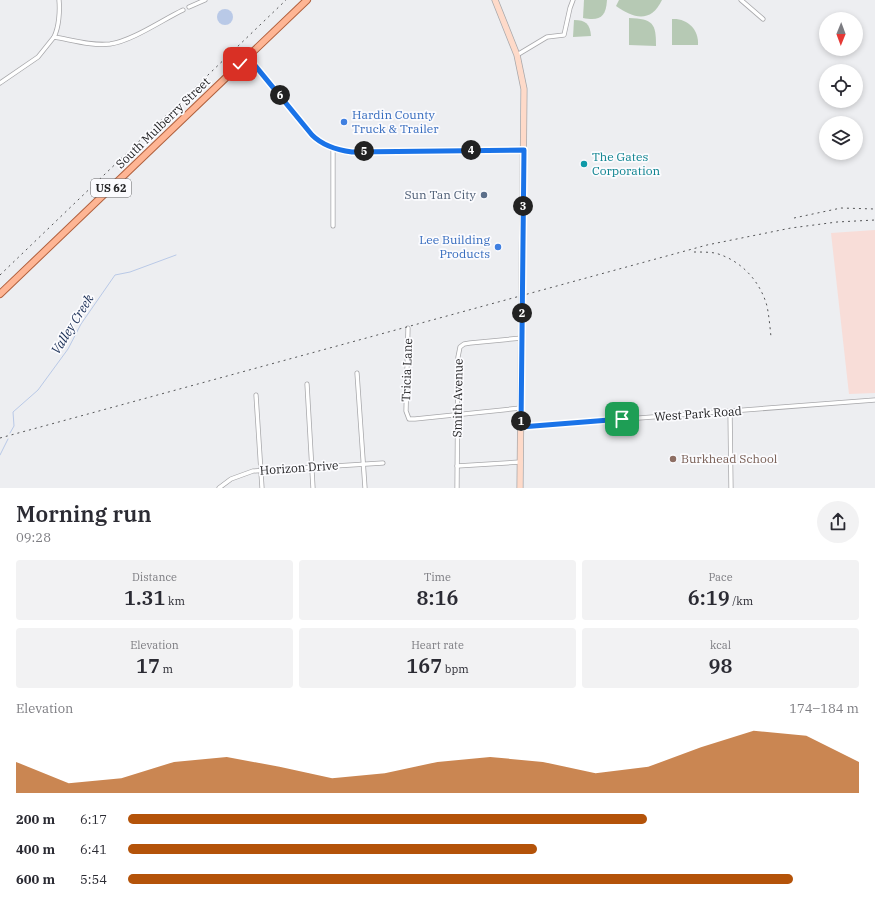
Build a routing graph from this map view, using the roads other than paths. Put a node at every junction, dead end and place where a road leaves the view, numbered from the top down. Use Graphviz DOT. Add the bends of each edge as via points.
graph roads {
  1 [pos="59,0"];
  2 [pos="205,0"];
  3 [pos="307,0"];
  4 [pos="495,0"];
  5 [pos="573,0"];
  6 [pos="741,0"];
  7 [pos="189,7"];
  8 [pos="183,10"];
  9 [pos="763,19"];
  10 [pos="54,37"];
  11 [pos="518,55"];
  12 [pos="248,57"];
  13 [pos="0,83"];
  14 [pos="333,148"];
  15 [pos="524,150"];
  16 [pos="333,226"];
  17 [pos="0,294"];
  18 [pos="408,328"];
  19 [pos="522,338"];
  20 [pos="357,373"];
  21 [pos="307,384"];
  22 [pos="256,395"];
  23 [pos="875,400"];
  24 [pos="521,408"];
  25 [pos="730,411"];
  26 [pos="458,415"];
  27 [pos="521,427"];
  28 [pos="520,462"];
  29 [pos="383,463"];
  30 [pos="364,464"];
  31 [pos="457,466"];
  32 [pos="312,467"];
  33 [pos="260,471"];
  34 [pos="219,488"];
  35 [pos="262,488"];
  36 [pos="314,488"];
  37 [pos="365,488"];
  38 [pos="457,488"];
  39 [pos="520,488"];
  40 [pos="731,488"];
  1 -- 10 [label="street" via="59,15"];
  2 -- 7 [label="street"];
  3 -- 12 [label="main road, South Mulberry Street / US 62"];
  4 -- 11 [label="street"];
  5 -- 11 [label="street" via="564,35 547,37"];
  6 -- 9 [label="street"];
  8 -- 10 [label="street" via="116,43 95,44"];
  10 -- 13 [label="street" via="38,58"];
  11 -- 15 [label="street" via="524,89"];
  12 -- 14 [label="street" via="312,135"];
  12 -- 17 [label="main road, South Mulberry Street / US 62"];
  14 -- 15 [label="street" via="352,152"];
  14 -- 16 [label="street"];
  15 -- 19 [label="street"];
  18 -- 26 [label="street, Tricia Lane" via="407,417 415,419"];
  19 -- 24 [label="street"];
  19 -- 26 [label="street, Smith Avenue" via="470,343 460,347"];
  20 -- 30 [label="street"];
  21 -- 32 [label="street"];
  22 -- 33 [label="street"];
  23 -- 25 [label="street, West Park Road"];
  24 -- 26 [label="street, Tricia Lane"];
  24 -- 27 [label="street"];
  25 -- 27 [label="street, West Park Road"];
  25 -- 40 [label="street"];
  26 -- 31 [label="street, Smith Avenue"];
  27 -- 28 [label="street"];
  28 -- 31 [label="street"];
  28 -- 39 [label="street"];
  29 -- 30 [label="street, Horizon Drive"];
  30 -- 32 [label="street, Horizon Drive"];
  30 -- 37 [label="street"];
  31 -- 38 [label="street, Smith Avenue"];
  32 -- 33 [label="street, Horizon Drive"];
  32 -- 36 [label="street"];
  33 -- 34 [label="street, Horizon Drive" via="245,473"];
  33 -- 35 [label="street"];
}
